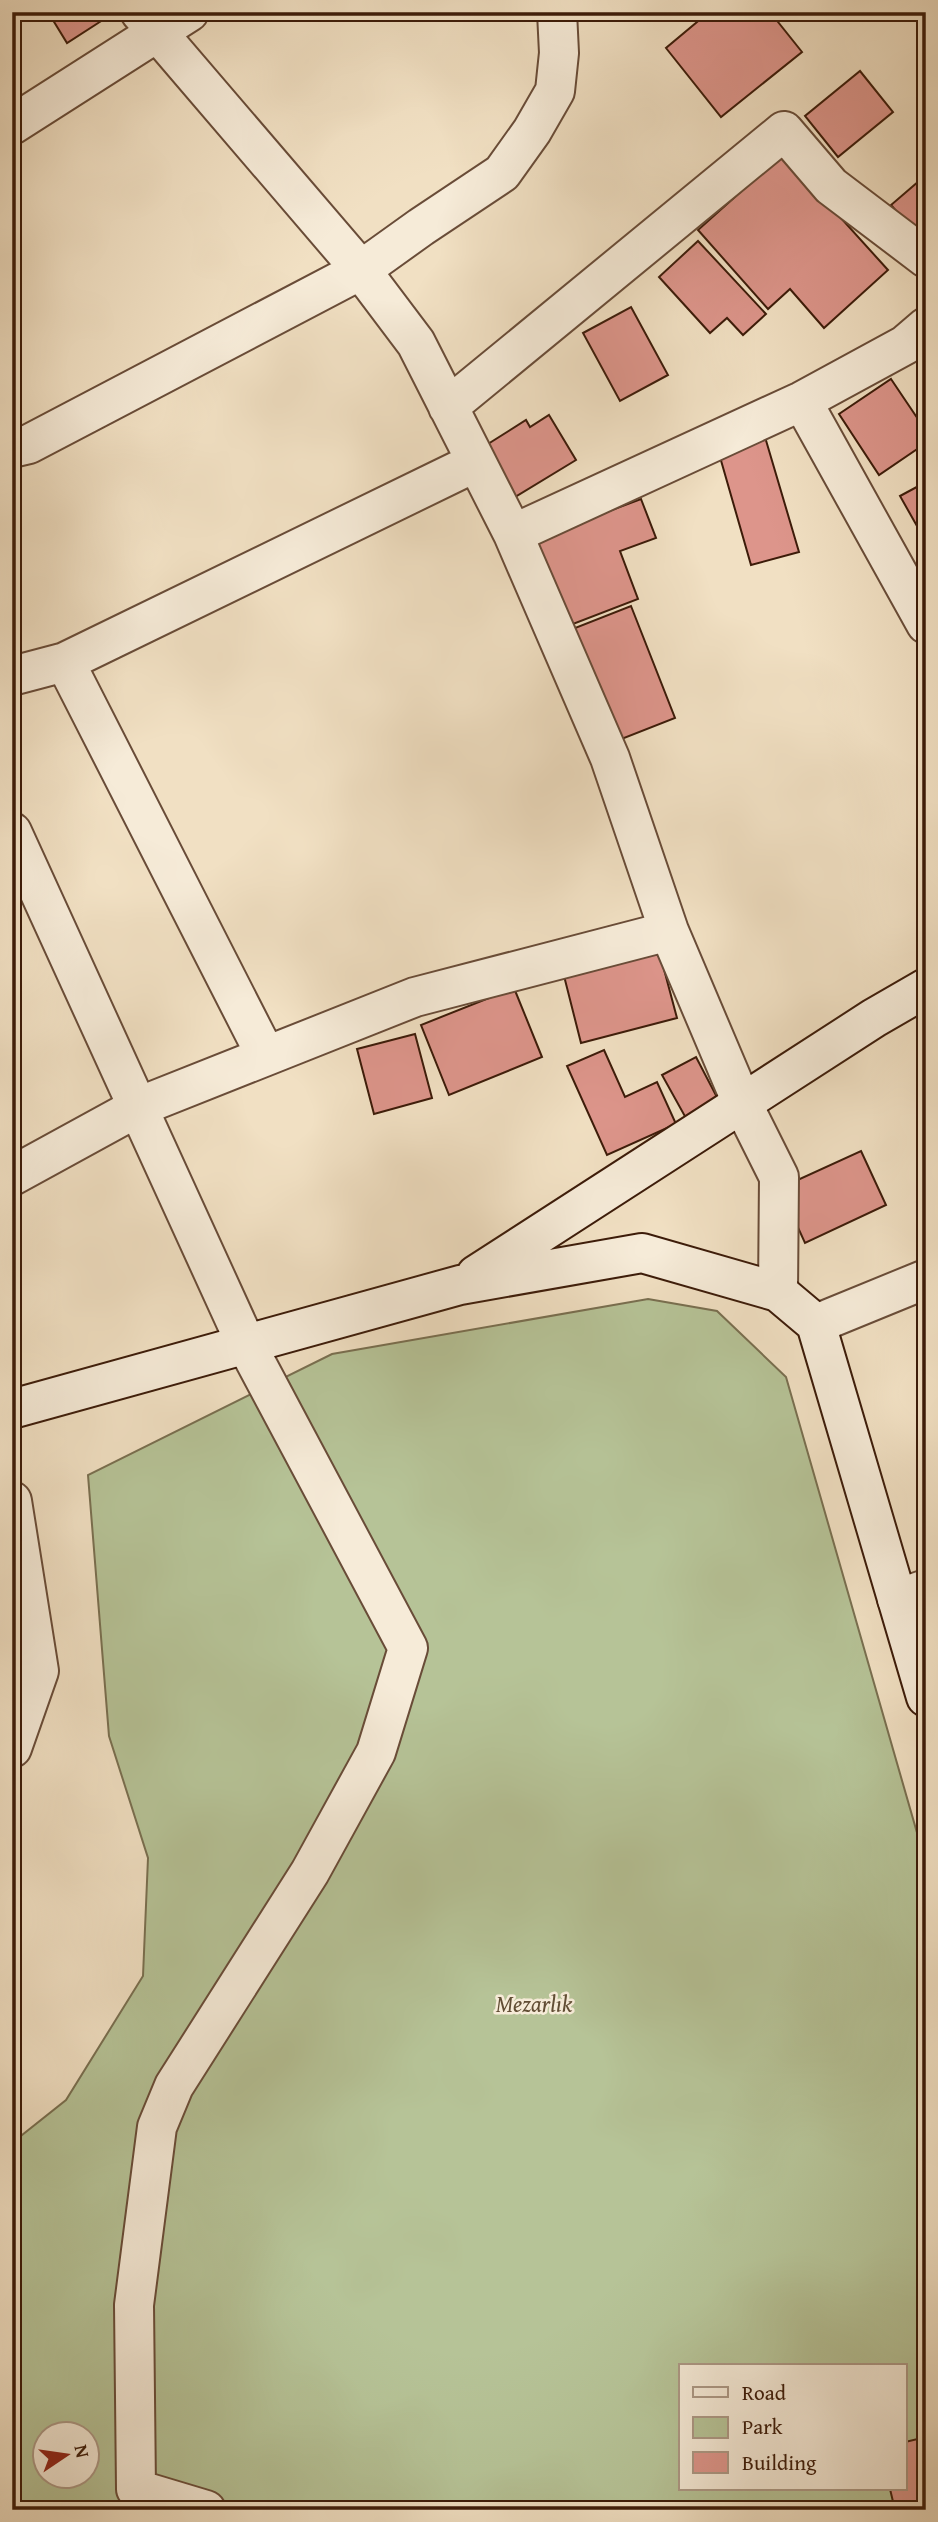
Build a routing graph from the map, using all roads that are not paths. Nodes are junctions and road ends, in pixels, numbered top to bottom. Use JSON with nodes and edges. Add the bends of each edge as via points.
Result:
{"nodes":[{"id":1,"x":189,"y":12,"type":"edge"},
{"id":2,"x":557,"y":12,"type":"edge"},
{"id":3,"x":148,"y":23,"type":"edge"},
{"id":4,"x":12,"y":125,"type":"edge"},
{"id":5,"x":926,"y":258,"type":"edge"},
{"id":6,"x":361,"y":270,"type":"junction"},
{"id":7,"x":926,"y":327,"type":"edge"},
{"id":8,"x":802,"y":401,"type":"junction"},
{"id":9,"x":448,"y":407,"type":"junction"},
{"id":10,"x":12,"y":448,"type":"edge"},
{"id":11,"x":476,"y":463,"type":"junction"},
{"id":12,"x":513,"y":534,"type":"junction"},
{"id":13,"x":926,"y":624,"type":"edge"},
{"id":14,"x":65,"y":662,"type":"junction"},
{"id":15,"x":12,"y":676,"type":"edge"},
{"id":16,"x":12,"y":832,"type":"edge"},
{"id":17,"x":669,"y":931,"type":"junction"},
{"id":18,"x":926,"y":988,"type":"edge"},
{"id":19,"x":266,"y":1056,"type":"junction"},
{"id":20,"x":742,"y":1103,"type":"junction"},
{"id":21,"x":138,"y":1107,"type":"junction"},
{"id":22,"x":12,"y":1176,"type":"edge"},
{"id":23,"x":926,"y":1279,"type":"edge"},
{"id":24,"x":460,"y":1286,"type":"junction"},
{"id":25,"x":778,"y":1292,"type":"junction"},
{"id":26,"x":816,"y":1324,"type":"junction"},
{"id":27,"x":246,"y":1344,"type":"junction"},
{"id":28,"x":12,"y":1409,"type":"edge"},
{"id":29,"x":12,"y":1501,"type":"edge"},
{"id":30,"x":911,"y":1594,"type":"edge"},
{"id":31,"x":926,"y":1697,"type":"edge"},
{"id":32,"x":12,"y":1748,"type":"edge"},
{"id":33,"x":206,"y":2510,"type":"edge"}],
"edges":[{"from":1,"to":3,"type":"street"},
{"from":2,"to":6,"type":"street","via":[[555,91],[502,173]]},
{"from":3,"to":4,"type":"street"},
{"from":3,"to":6,"type":"street"},
{"from":5,"to":9,"type":"street","via":[[831,186],[784,131]]},
{"from":6,"to":9,"type":"street","via":[[416,343]]},
{"from":6,"to":10,"type":"street","via":[[29,444]]},
{"from":7,"to":8,"type":"street","via":[[905,345]]},
{"from":8,"to":12,"type":"street"},
{"from":8,"to":13,"type":"street"},
{"from":9,"to":11,"type":"street"},
{"from":11,"to":12,"type":"street"},
{"from":11,"to":14,"type":"street"},
{"from":12,"to":17,"type":"street","via":[[610,758]]},
{"from":14,"to":15,"type":"street"},
{"from":14,"to":19,"type":"street"},
{"from":16,"to":21,"type":"street"},
{"from":17,"to":19,"type":"street","via":[[415,997]]},
{"from":17,"to":20,"type":"street"},
{"from":18,"to":20,"type":"street"},
{"from":19,"to":21,"type":"street"},
{"from":20,"to":24,"type":"street"},
{"from":20,"to":25,"type":"street","via":[[779,1177]]},
{"from":21,"to":22,"type":"street"},
{"from":21,"to":27,"type":"street"},
{"from":23,"to":26,"type":"street"},
{"from":24,"to":25,"type":"street","via":[[642,1253]]},
{"from":24,"to":27,"type":"street"},
{"from":25,"to":26,"type":"street"},
{"from":26,"to":30,"type":"street"},
{"from":27,"to":28,"type":"street"},
{"from":27,"to":33,"type":"street","via":[[408,1648],[376,1752],[310,1872],[174,2086],[158,2127],[134,2305],[136,2489]]},
{"from":29,"to":32,"type":"street","via":[[39,1671]]},
{"from":30,"to":31,"type":"street"}]}
